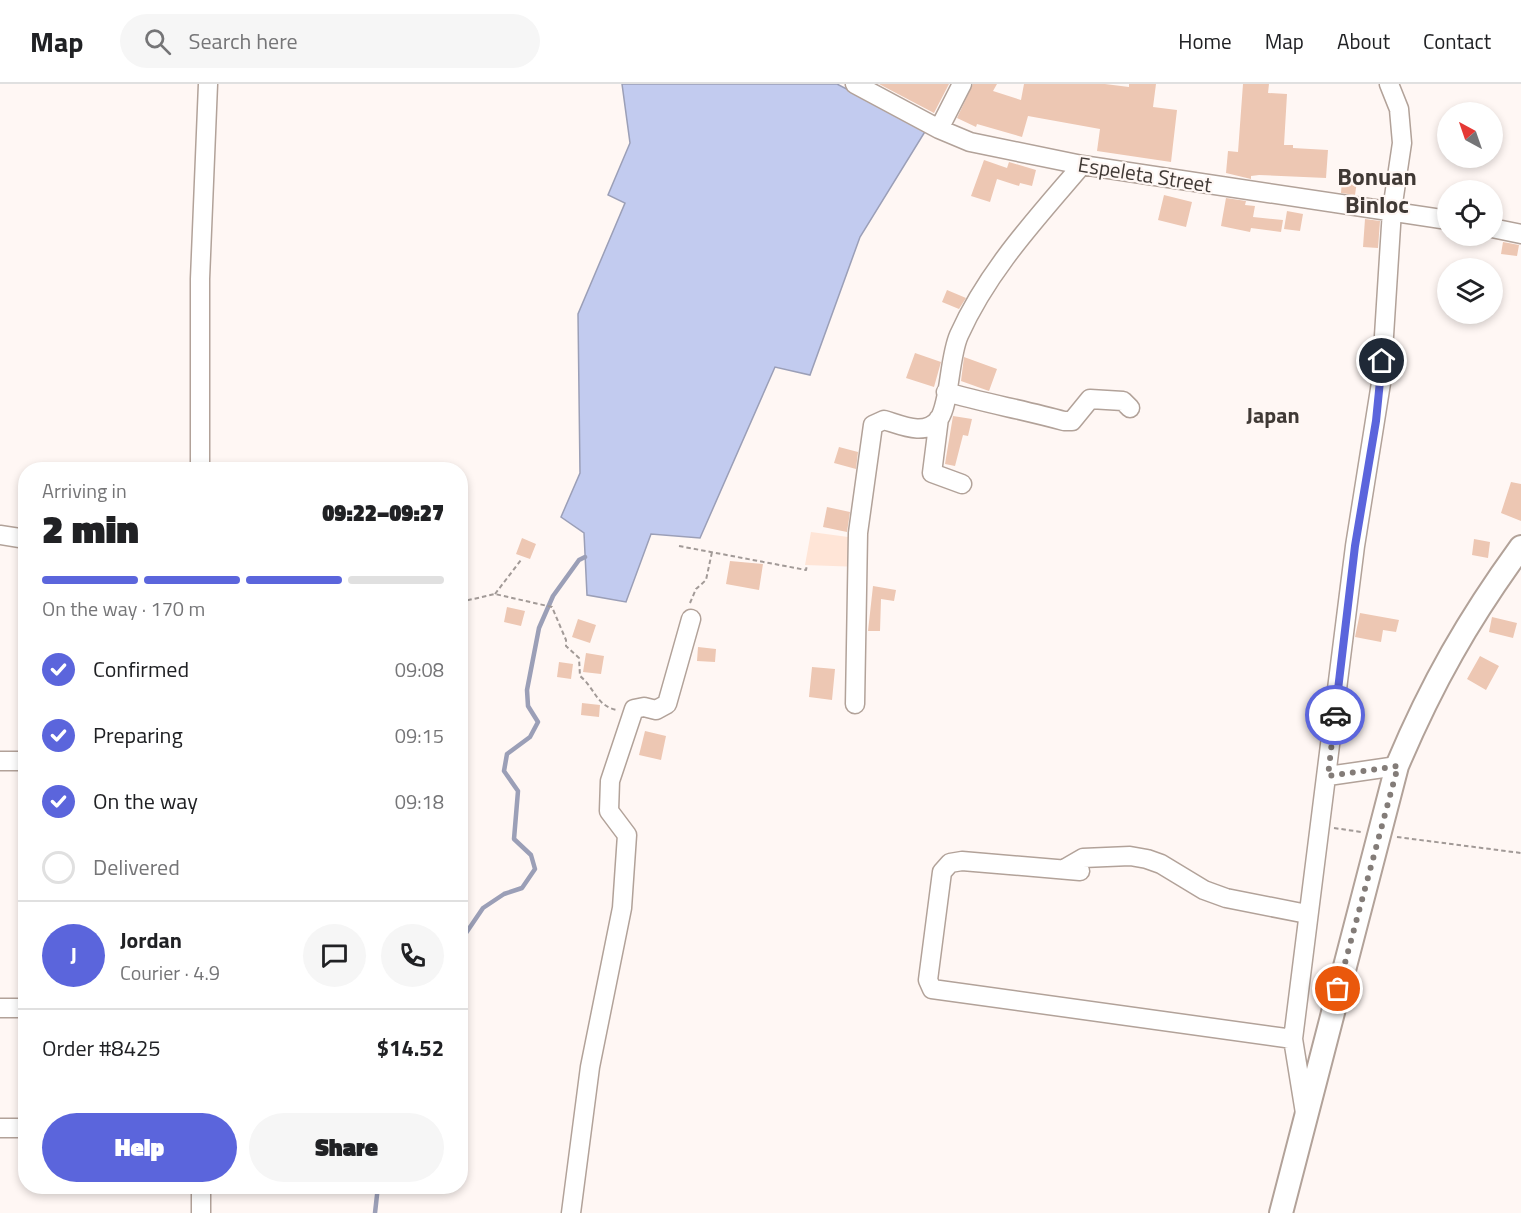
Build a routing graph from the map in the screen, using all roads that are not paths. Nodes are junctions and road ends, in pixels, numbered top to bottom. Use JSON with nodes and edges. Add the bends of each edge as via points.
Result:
{"nodes":[{"id":1,"x":208,"y":84,"type":"edge"},
{"id":2,"x":855,"y":84,"type":"edge"},
{"id":3,"x":963,"y":84,"type":"edge"},
{"id":4,"x":1389,"y":84,"type":"edge"},
{"id":5,"x":939,"y":129,"type":"junction"},
{"id":6,"x":1082,"y":165,"type":"junction"},
{"id":7,"x":1392,"y":210,"type":"junction"},
{"id":8,"x":1437,"y":218,"type":"edge"},
{"id":9,"x":1503,"y":230,"type":"edge"},
{"id":10,"x":1521,"y":234,"type":"edge"},
{"id":11,"x":946,"y":392,"type":"junction"},
{"id":12,"x":1130,"y":408,"type":"dead end"},
{"id":13,"x":939,"y":418,"type":"junction"},
{"id":14,"x":200,"y":462,"type":"edge"},
{"id":15,"x":962,"y":484,"type":"dead end"},
{"id":16,"x":0,"y":535,"type":"edge"},
{"id":17,"x":18,"y":538,"type":"edge"},
{"id":18,"x":1521,"y":547,"type":"edge"},
{"id":19,"x":691,"y":619,"type":"road end"},
{"id":20,"x":855,"y":704,"type":"dead end"},
{"id":21,"x":18,"y":761,"type":"edge"},
{"id":22,"x":0,"y":762,"type":"edge"},
{"id":23,"x":1398,"y":766,"type":"junction"},
{"id":24,"x":1328,"y":776,"type":"junction"},
{"id":25,"x":1307,"y":914,"type":"junction"},
{"id":26,"x":0,"y":1008,"type":"edge"},
{"id":27,"x":18,"y":1008,"type":"edge"},
{"id":28,"x":1293,"y":1039,"type":"junction"},
{"id":29,"x":1305,"y":1118,"type":"junction"},
{"id":30,"x":0,"y":1128,"type":"edge"},
{"id":31,"x":18,"y":1128,"type":"edge"},
{"id":32,"x":201,"y":1194,"type":"edge"},
{"id":33,"x":201,"y":1213,"type":"edge"},
{"id":34,"x":571,"y":1213,"type":"edge"},
{"id":35,"x":1281,"y":1213,"type":"edge"}],
"edges":[{"from":1,"to":14,"type":"street","via":[[200,279]]},
{"from":2,"to":5,"type":"street","name":"Espeleta Street"},
{"from":3,"to":5,"type":"street"},
{"from":4,"to":7,"type":"street","via":[[1399,109],[1402,143]]},
{"from":5,"to":6,"type":"street","name":"Espeleta Street","via":[[970,142]]},
{"from":6,"to":7,"type":"street","name":"Espeleta Street"},
{"from":6,"to":11,"type":"street","via":[[1009,251],[966,319],[953,348]]},
{"from":7,"to":8,"type":"street","name":"Espeleta Street"},
{"from":7,"to":24,"type":"street","via":[[1381,383],[1355,546]]},
{"from":9,"to":10,"type":"street"},
{"from":11,"to":12,"type":"street","via":[[1064,421],[1072,421],[1090,399],[1123,401]]},
{"from":11,"to":13,"type":"street"},
{"from":13,"to":15,"type":"street","via":[[932,473]]},
{"from":13,"to":20,"type":"street","via":[[929,427],[917,429],[884,420],[873,425],[858,533]]},
{"from":16,"to":17,"type":"street"},
{"from":18,"to":23,"type":"main road","via":[[1455,646],[1424,702]]},
{"from":19,"to":34,"type":"street","via":[[668,704],[656,710],[638,707],[631,713],[610,781],[609,811],[627,835],[622,908],[590,1067]]},
{"from":21,"to":22,"type":"street"},
{"from":23,"to":24,"type":"street"},
{"from":23,"to":29,"type":"main road"},
{"from":24,"to":25,"type":"street"},
{"from":25,"to":28,"type":"street"},
{"from":25,"to":28,"type":"street","via":[[1226,898],[1204,890],[1161,864],[1131,856],[1083,858],[1072,870],[962,861],[942,872],[928,980],[932,988]]},
{"from":26,"to":27,"type":"street"},
{"from":28,"to":29,"type":"street"},
{"from":29,"to":35,"type":"main road"},
{"from":30,"to":31,"type":"street"},
{"from":32,"to":33,"type":"street"}]}
